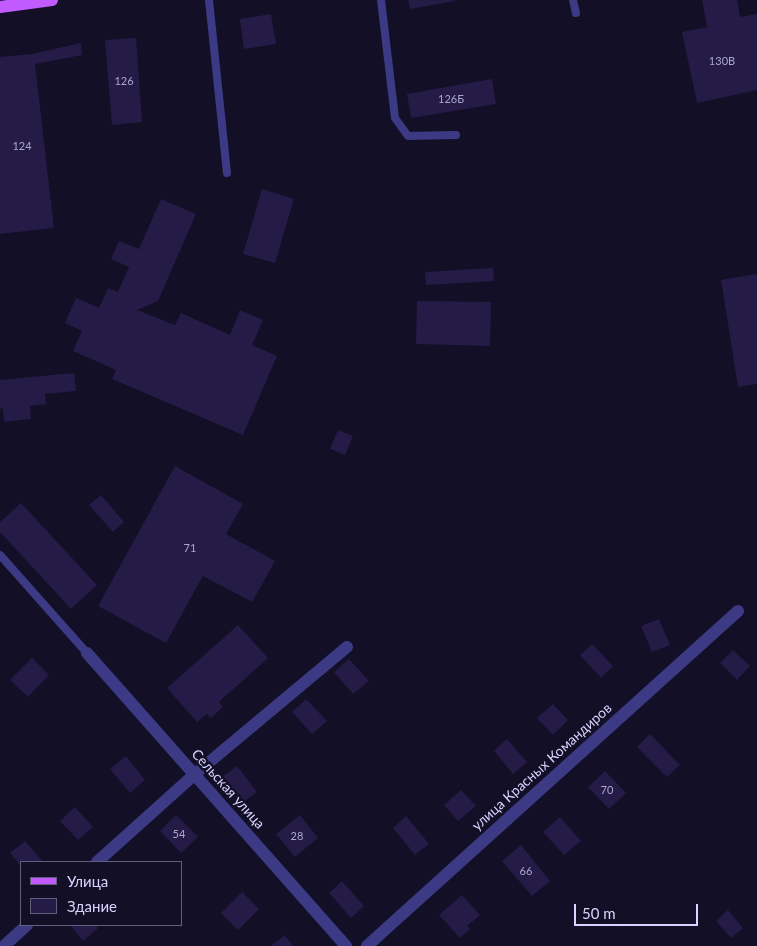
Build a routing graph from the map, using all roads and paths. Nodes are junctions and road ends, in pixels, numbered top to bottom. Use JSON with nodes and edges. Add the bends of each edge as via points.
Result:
{"nodes":[{"id":1,"x":52,"y":0,"type":"edge"},
{"id":2,"x":209,"y":0,"type":"edge"},
{"id":3,"x":380,"y":0,"type":"edge"},
{"id":4,"x":573,"y":0,"type":"edge"},
{"id":5,"x":0,"y":7,"type":"edge"},
{"id":6,"x":576,"y":13,"type":"dead end"},
{"id":7,"x":456,"y":134,"type":"dead end"},
{"id":8,"x":227,"y":173,"type":"dead end"},
{"id":9,"x":0,"y":555,"type":"edge"},
{"id":10,"x":738,"y":611,"type":"dead end"},
{"id":11,"x":347,"y":647,"type":"dead end"},
{"id":12,"x":87,"y":653,"type":"joint"},
{"id":13,"x":194,"y":774,"type":"junction"},
{"id":14,"x":98,"y":861,"type":"edge"},
{"id":15,"x":26,"y":926,"type":"edge"},
{"id":16,"x":4,"y":946,"type":"edge"},
{"id":17,"x":346,"y":946,"type":"edge"},
{"id":18,"x":367,"y":946,"type":"edge"}],
"edges":[{"from":1,"to":5,"type":"main road"},
{"from":2,"to":8,"type":"lane"},
{"from":3,"to":7,"type":"lane","via":[[395,118],[408,136]]},
{"from":4,"to":6,"type":"lane"},
{"from":9,"to":12,"type":"lane"},
{"from":10,"to":18,"type":"street","name":"улица Красных Командиров"},
{"from":11,"to":13,"type":"street"},
{"from":12,"to":13,"type":"street","name":"Сельская улица"},
{"from":13,"to":14,"type":"street"},
{"from":13,"to":17,"type":"street","name":"Сельская улица"},
{"from":15,"to":16,"type":"street"}]}
